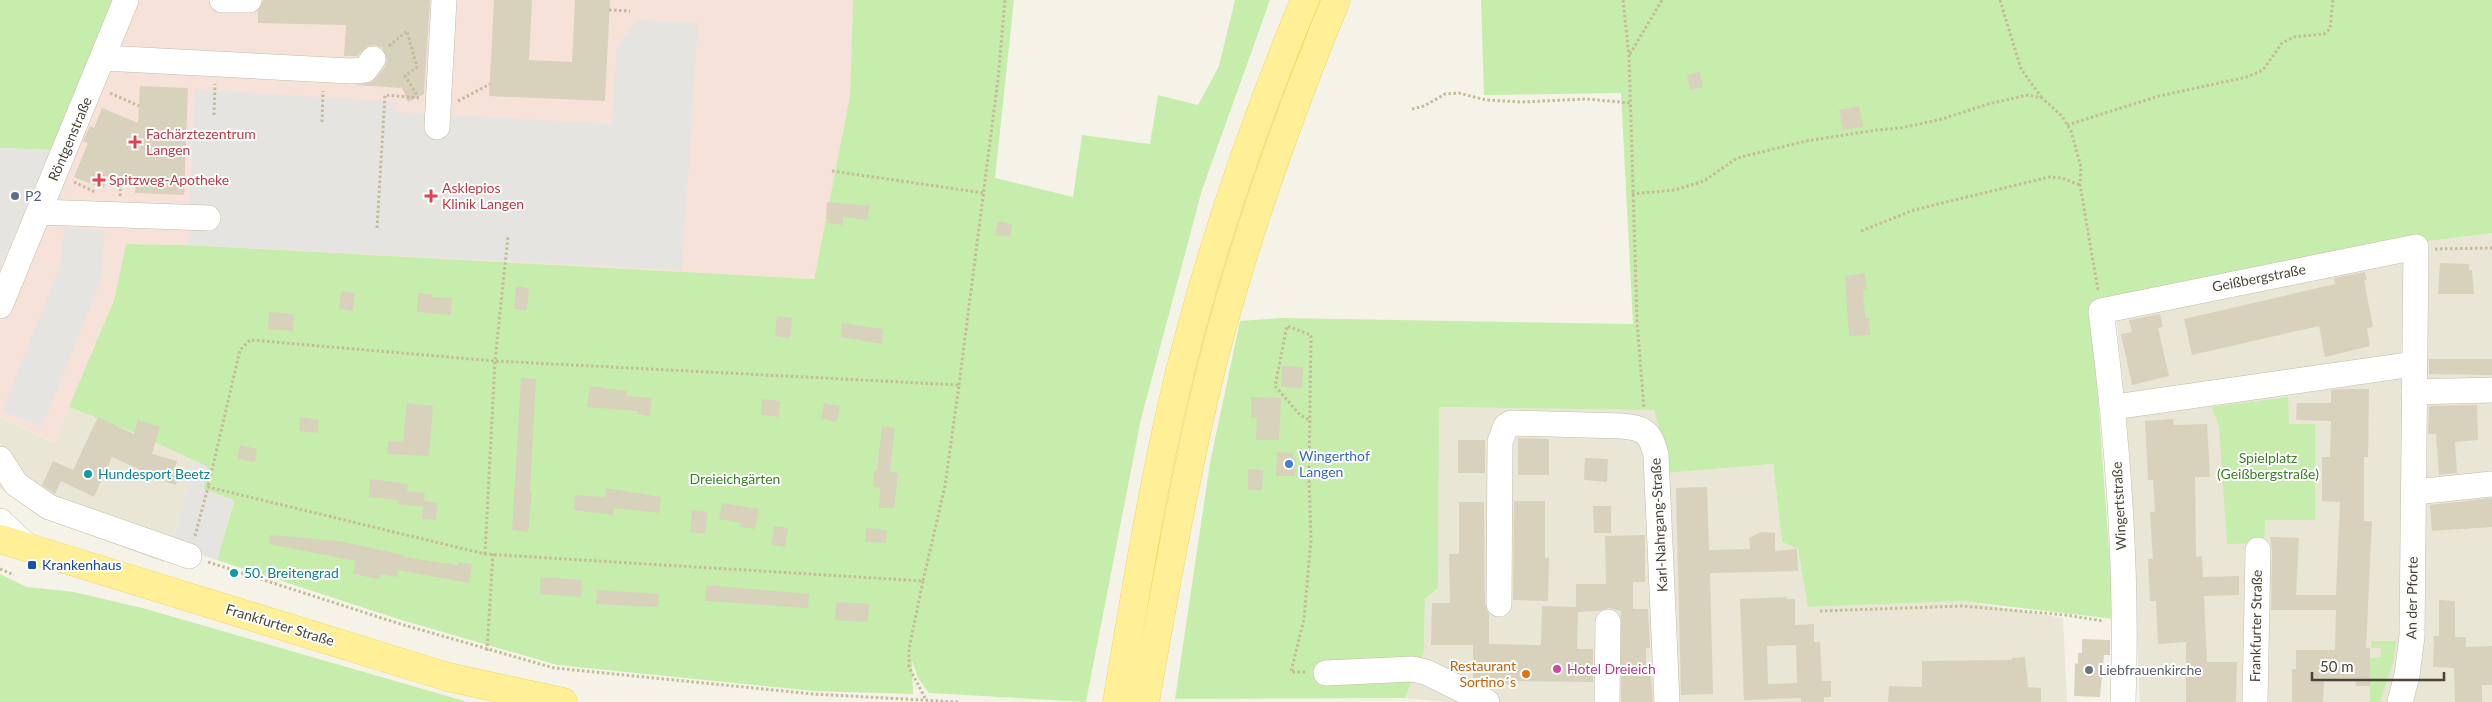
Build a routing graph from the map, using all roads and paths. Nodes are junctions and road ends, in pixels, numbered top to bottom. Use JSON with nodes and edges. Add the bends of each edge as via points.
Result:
{"nodes":[{"id":1,"x":126,"y":0,"type":"edge"},
{"id":2,"x":222,"y":0,"type":"edge"},
{"id":3,"x":249,"y":0,"type":"edge"},
{"id":4,"x":444,"y":0,"type":"edge"},
{"id":5,"x":1005,"y":0,"type":"edge"},
{"id":6,"x":1305,"y":0,"type":"edge"},
{"id":7,"x":1336,"y":0,"type":"edge"},
{"id":8,"x":1623,"y":0,"type":"edge"},
{"id":9,"x":1662,"y":0,"type":"edge"},
{"id":10,"x":2000,"y":0,"type":"edge"},
{"id":11,"x":2333,"y":0,"type":"edge"},
{"id":12,"x":609,"y":10,"type":"dead end"},
{"id":13,"x":630,"y":11,"type":"dead end"},
{"id":14,"x":407,"y":31,"type":"dead end"},
{"id":15,"x":1630,"y":55,"type":"junction"},
{"id":16,"x":104,"y":58,"type":"junction"},
{"id":17,"x":373,"y":59,"type":"dead end"},
{"id":18,"x":215,"y":82,"type":"dead end"},
{"id":19,"x":490,"y":84,"type":"dead end"},
{"id":20,"x":92,"y":86,"type":"junction"},
{"id":21,"x":323,"y":88,"type":"dead end"},
{"id":22,"x":2042,"y":98,"type":"junction"},
{"id":23,"x":1631,"y":103,"type":"junction"},
{"id":24,"x":139,"y":106,"type":"dead end"},
{"id":25,"x":1412,"y":109,"type":"dead end"},
{"id":26,"x":432,"y":112,"type":"junction"},
{"id":27,"x":214,"y":115,"type":"dead end"},
{"id":28,"x":322,"y":122,"type":"dead end"},
{"id":29,"x":2068,"y":125,"type":"junction"},
{"id":30,"x":832,"y":171,"type":"dead end"},
{"id":31,"x":55,"y":174,"type":"junction"},
{"id":32,"x":87,"y":183,"type":"dead end"},
{"id":33,"x":2080,"y":185,"type":"junction"},
{"id":34,"x":85,"y":187,"type":"junction"},
{"id":35,"x":984,"y":193,"type":"junction"},
{"id":36,"x":1632,"y":194,"type":"junction"},
{"id":37,"x":103,"y":195,"type":"dead end"},
{"id":38,"x":111,"y":196,"type":"dead end"},
{"id":39,"x":120,"y":196,"type":"dead end"},
{"id":40,"x":39,"y":212,"type":"junction"},
{"id":41,"x":208,"y":218,"type":"dead end"},
{"id":42,"x":377,"y":228,"type":"dead end"},
{"id":43,"x":1861,"y":231,"type":"dead end"},
{"id":44,"x":508,"y":236,"type":"dead end"},
{"id":45,"x":2416,"y":247,"type":"junction"},
{"id":46,"x":2492,"y":248,"type":"edge"},
{"id":47,"x":0,"y":306,"type":"edge"},
{"id":48,"x":2101,"y":311,"type":"junction"},
{"id":49,"x":495,"y":361,"type":"junction"},
{"id":50,"x":2414,"y":364,"type":"junction"},
{"id":51,"x":959,"y":386,"type":"junction"},
{"id":52,"x":2492,"y":390,"type":"edge"},
{"id":53,"x":2414,"y":392,"type":"junction"},
{"id":54,"x":2114,"y":407,"type":"junction"},
{"id":55,"x":1311,"y":421,"type":"junction"},
{"id":56,"x":1646,"y":432,"type":"junction"},
{"id":57,"x":0,"y":459,"type":"edge"},
{"id":58,"x":2492,"y":484,"type":"edge"},
{"id":59,"x":208,"y":487,"type":"junction"},
{"id":60,"x":2415,"y":492,"type":"junction"},
{"id":61,"x":0,"y":521,"type":"edge"},
{"id":62,"x":0,"y":539,"type":"edge"},
{"id":63,"x":28,"y":548,"type":"junction"},
{"id":64,"x":2258,"y":550,"type":"dead end"},
{"id":65,"x":493,"y":553,"type":"junction"},
{"id":66,"x":485,"y":554,"type":"junction"},
{"id":67,"x":189,"y":556,"type":"junction"},
{"id":68,"x":0,"y":569,"type":"edge"},
{"id":69,"x":14,"y":575,"type":"dead end"},
{"id":70,"x":923,"y":581,"type":"junction"},
{"id":71,"x":1500,"y":604,"type":"dead end"},
{"id":72,"x":1820,"y":611,"type":"dead end"},
{"id":73,"x":1608,"y":622,"type":"dead end"},
{"id":74,"x":2126,"y":626,"type":"junction"},
{"id":75,"x":487,"y":651,"type":"junction"},
{"id":76,"x":1326,"y":672,"type":"joint"},
{"id":77,"x":926,"y":699,"type":"junction"},
{"id":78,"x":563,"y":702,"type":"edge"},
{"id":79,"x":958,"y":702,"type":"edge"},
{"id":80,"x":1117,"y":702,"type":"edge"},
{"id":81,"x":1145,"y":702,"type":"edge"},
{"id":82,"x":1487,"y":702,"type":"edge"},
{"id":83,"x":1608,"y":702,"type":"edge"},
{"id":84,"x":1667,"y":702,"type":"edge"},
{"id":85,"x":2123,"y":702,"type":"edge"},
{"id":86,"x":2255,"y":702,"type":"edge"},
{"id":87,"x":2400,"y":702,"type":"edge"}],
"edges":[{"from":1,"to":16,"type":"street","name":"Röntgenstraße"},
{"from":2,"to":3,"type":"street"},
{"from":4,"to":26,"type":"street"},
{"from":5,"to":35,"type":"path"},
{"from":6,"to":80,"type":"main road","via":[[1256,122],[1200,300],[1146,536]]},
{"from":7,"to":81,"type":"main road","via":[[1283,133],[1230,304],[1205,397],[1177,526]]},
{"from":8,"to":15,"type":"path"},
{"from":9,"to":15,"type":"path"},
{"from":10,"to":22,"type":"path","via":[[2021,69]]},
{"from":11,"to":29,"type":"path","via":[[2330,29],[2324,34],[2294,37],[2282,43],[2263,70],[2247,77],[2159,96]]},
{"from":12,"to":13,"type":"path"},
{"from":14,"to":26,"type":"path","via":[[417,67],[405,76]]},
{"from":15,"to":23,"type":"path"},
{"from":16,"to":17,"type":"street","via":[[350,71],[365,70]]},
{"from":16,"to":20,"type":"street","name":"Röntgenstraße"},
{"from":18,"to":27,"type":"path"},
{"from":19,"to":26,"type":"path"},
{"from":20,"to":24,"type":"path"},
{"from":20,"to":31,"type":"street","name":"Röntgenstraße"},
{"from":21,"to":28,"type":"path"},
{"from":22,"to":29,"type":"path"},
{"from":22,"to":36,"type":"path","via":[[2015,97],[1901,128],[1806,141],[1737,158],[1704,181],[1675,190]]},
{"from":23,"to":25,"type":"path","via":[[1586,98],[1522,102],[1486,100],[1458,93],[1445,94]]},
{"from":23,"to":36,"type":"path"},
{"from":26,"to":42,"type":"path","via":[[385,95]]},
{"from":29,"to":33,"type":"path","via":[[2080,167]]},
{"from":30,"to":35,"type":"path"},
{"from":31,"to":34,"type":"path"},
{"from":31,"to":40,"type":"street","name":"Röntgenstraße"},
{"from":32,"to":34,"type":"path"},
{"from":33,"to":43,"type":"path","via":[[2062,178],[2049,178],[1914,210]]},
{"from":33,"to":48,"type":"path"},
{"from":34,"to":37,"type":"path"},
{"from":35,"to":51,"type":"path"},
{"from":36,"to":56,"type":"path","via":[[1637,322]]},
{"from":38,"to":39,"type":"path"},
{"from":40,"to":41,"type":"street"},
{"from":40,"to":47,"type":"street","name":"Röntgenstraße"},
{"from":44,"to":49,"type":"path"},
{"from":45,"to":46,"type":"path"},
{"from":45,"to":48,"type":"street","name":"Geißbergstraße"},
{"from":45,"to":50,"type":"street","name":"An der Pforte"},
{"from":48,"to":54,"type":"street","name":"Wingertstraße"},
{"from":49,"to":51,"type":"path"},
{"from":49,"to":59,"type":"path","via":[[250,340],[240,350]]},
{"from":49,"to":66,"type":"path"},
{"from":50,"to":53,"type":"street","name":"An der Pforte"},
{"from":50,"to":54,"type":"street"},
{"from":51,"to":70,"type":"path","via":[[945,486]]},
{"from":52,"to":53,"type":"street"},
{"from":53,"to":60,"type":"street","name":"An der Pforte"},
{"from":54,"to":74,"type":"street","name":"Wingertstraße"},
{"from":55,"to":55,"type":"path","via":[[1311,334],[1287,326],[1275,386],[1300,415]]},
{"from":55,"to":76,"type":"path","via":[[1311,539],[1304,619],[1290,672]]},
{"from":56,"to":71,"type":"street","via":[[1621,426],[1511,423],[1506,426],[1500,442]]},
{"from":56,"to":84,"type":"street","name":"Karl-Nahrgang-Straße","via":[[1652,439],[1656,455]]},
{"from":57,"to":67,"type":"street","via":[[16,484],[49,507]]},
{"from":58,"to":60,"type":"street"},
{"from":59,"to":66,"type":"path"},
{"from":59,"to":67,"type":"path"},
{"from":60,"to":87,"type":"street","name":"An der Pforte","via":[[2411,651]]},
{"from":61,"to":63,"type":"street"},
{"from":62,"to":63,"type":"main road","name":"Frankfurter Straße"},
{"from":63,"to":78,"type":"main road","name":"Frankfurter Straße","via":[[448,677]]},
{"from":64,"to":86,"type":"street","name":"Frankfurter Straße"},
{"from":65,"to":66,"type":"path"},
{"from":65,"to":70,"type":"path"},
{"from":65,"to":75,"type":"path"},
{"from":67,"to":75,"type":"path"},
{"from":68,"to":69,"type":"path"},
{"from":70,"to":77,"type":"path","via":[[909,649],[909,667]]},
{"from":72,"to":74,"type":"path","via":[[1962,606],[2066,615]]},
{"from":73,"to":83,"type":"street"},
{"from":74,"to":85,"type":"street","name":"Wingertstraße"},
{"from":75,"to":77,"type":"path","via":[[554,668],[813,694]]},
{"from":76,"to":82,"type":"street","via":[[1412,668]]},
{"from":77,"to":79,"type":"path"}]}
